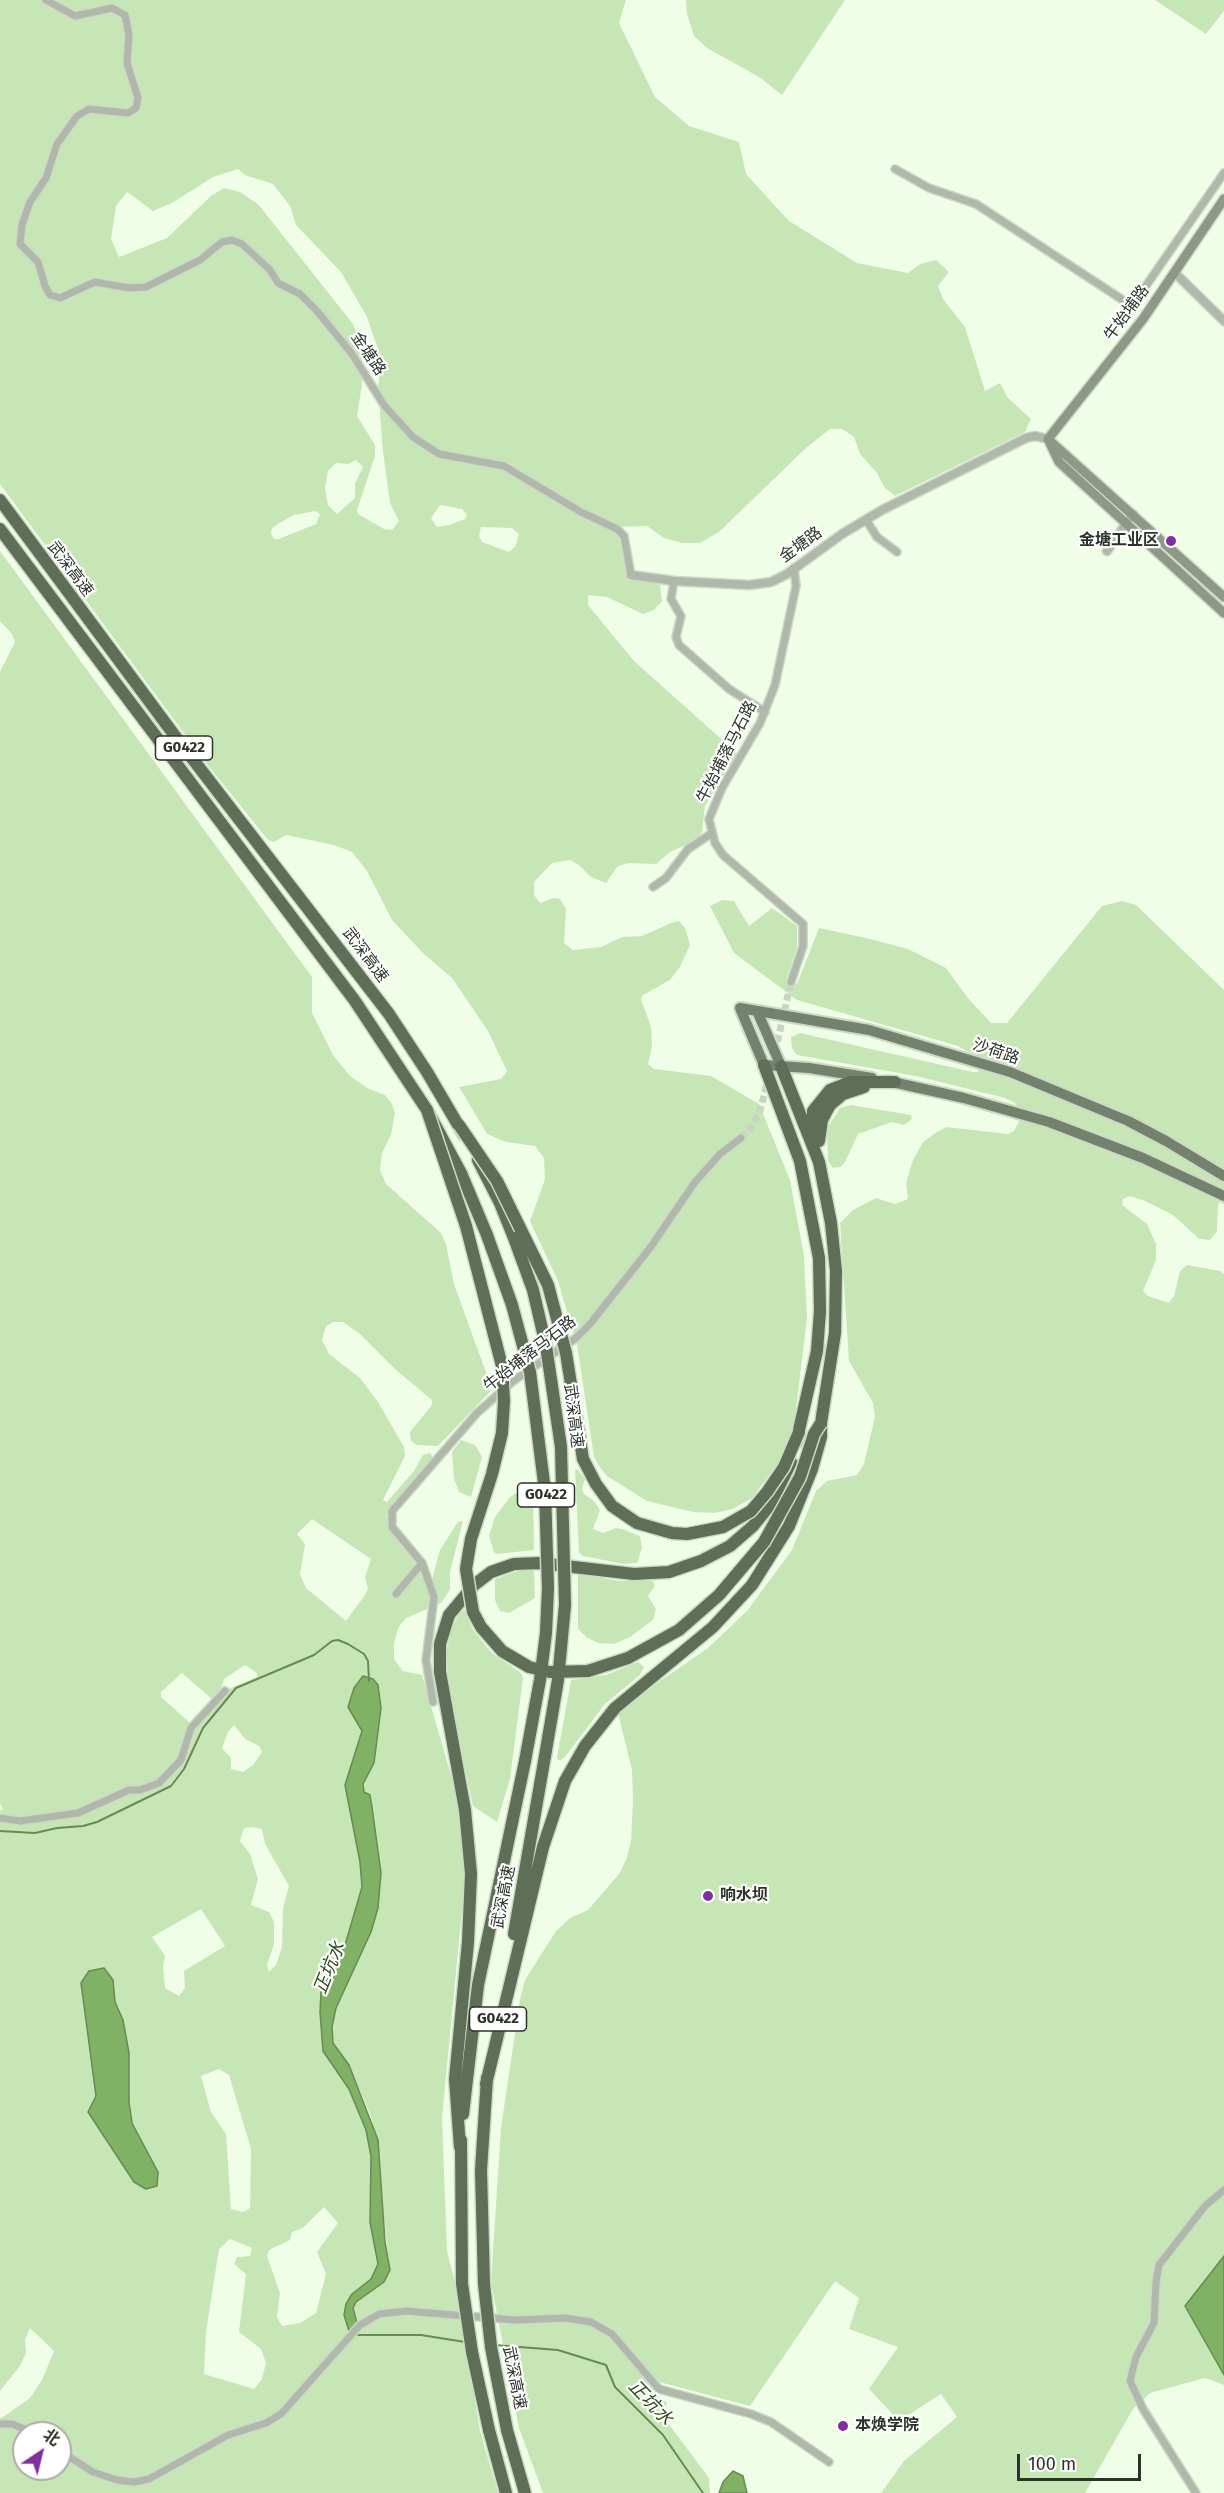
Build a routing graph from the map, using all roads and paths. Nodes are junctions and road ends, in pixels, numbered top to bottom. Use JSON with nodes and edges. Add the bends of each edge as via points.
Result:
{"nodes":[{"id":1,"x":46,"y":0,"type":"edge"},
{"id":2,"x":895,"y":169,"type":"dead end"},
{"id":3,"x":1224,"y":173,"type":"edge"},
{"id":4,"x":1224,"y":199,"type":"edge"},
{"id":5,"x":1174,"y":272,"type":"junction"},
{"id":6,"x":1224,"y":321,"type":"edge"},
{"id":7,"x":1048,"y":439,"type":"junction"},
{"id":8,"x":0,"y":500,"type":"edge"},
{"id":9,"x":1133,"y":514,"type":"junction"},
{"id":10,"x":866,"y":520,"type":"junction"},
{"id":11,"x":1126,"y":523,"type":"junction"},
{"id":12,"x":0,"y":529,"type":"edge"},
{"id":13,"x":1107,"y":551,"type":"dead end"},
{"id":14,"x":897,"y":552,"type":"dead end"},
{"id":15,"x":794,"y":568,"type":"junction"},
{"id":16,"x":631,"y":575,"type":"joint"},
{"id":17,"x":674,"y":581,"type":"junction"},
{"id":18,"x":1224,"y":597,"type":"edge"},
{"id":19,"x":1224,"y":613,"type":"edge"},
{"id":20,"x":765,"y":712,"type":"junction"},
{"id":21,"x":712,"y":833,"type":"junction"},
{"id":22,"x":653,"y":887,"type":"dead end"},
{"id":23,"x":791,"y":982,"type":"tunnel mouth"},
{"id":24,"x":757,"y":1011,"type":"junction"},
{"id":25,"x":764,"y":1065,"type":"junction"},
{"id":26,"x":781,"y":1066,"type":"junction"},
{"id":27,"x":895,"y":1082,"type":"junction"},
{"id":28,"x":427,"y":1110,"type":"junction"},
{"id":29,"x":459,"y":1125,"type":"junction"},
{"id":30,"x":741,"y":1138,"type":"tunnel mouth"},
{"id":31,"x":818,"y":1156,"type":"junction"},
{"id":32,"x":1224,"y":1176,"type":"edge"},
{"id":33,"x":1224,"y":1196,"type":"edge"},
{"id":34,"x":821,"y":1423,"type":"junction"},
{"id":35,"x":799,"y":1432,"type":"junction"},
{"id":36,"x":422,"y":1563,"type":"junction"},
{"id":37,"x":396,"y":1594,"type":"dead end"},
{"id":38,"x":225,"y":1691,"type":"dead end"},
{"id":39,"x":434,"y":1702,"type":"dead end"},
{"id":40,"x":0,"y":1818,"type":"edge"},
{"id":41,"x":486,"y":2084,"type":"junction"},
{"id":42,"x":460,"y":2148,"type":"junction"},
{"id":43,"x":1224,"y":2190,"type":"edge"},
{"id":44,"x":72,"y":2459,"type":"edge"},
{"id":45,"x":829,"y":2462,"type":"dead end"},
{"id":46,"x":506,"y":2493,"type":"edge"},
{"id":47,"x":525,"y":2493,"type":"edge"},
{"id":48,"x":1196,"y":2493,"type":"edge"}],
"edges":[{"from":1,"to":16,"type":"street","name":"金塘路","via":[[75,16],[112,8],[125,15],[129,35],[127,63],[138,98],[136,108],[129,113],[89,109],[77,116],[57,144],[46,178],[30,202],[20,244],[38,262],[50,295],[60,298],[95,282],[146,287],[200,260],[222,242],[242,244],[278,283],[300,294],[317,311],[352,354],[384,405],[413,437],[439,454],[504,466],[617,529],[624,536]]},
{"from":2,"to":3,"type":"street","via":[[929,188],[976,204],[1132,306]]},
{"from":4,"to":5,"type":"main road","name":"牛始埔路"},
{"from":5,"to":6,"type":"street"},
{"from":5,"to":7,"type":"main road","name":"牛始埔路","via":[[1143,319]]},
{"from":7,"to":9,"type":"main road"},
{"from":7,"to":10,"type":"street","name":"金塘路","via":[[1026,438]]},
{"from":7,"to":11,"type":"main road","via":[[1059,462]]},
{"from":8,"to":29,"type":"highway","name":"武深高速","number":"G0422","via":[[373,994]]},
{"from":9,"to":11,"type":"street"},
{"from":9,"to":18,"type":"main road"},
{"from":10,"to":14,"type":"street","via":[[877,537]]},
{"from":10,"to":15,"type":"street","name":"金塘路"},
{"from":11,"to":13,"type":"street"},
{"from":11,"to":19,"type":"main road"},
{"from":12,"to":28,"type":"highway","name":"武深高速","number":"G0422","via":[[355,1001]]},
{"from":15,"to":17,"type":"street","name":"金塘路","via":[[771,582],[750,585]]},
{"from":15,"to":20,"type":"street","name":"牛始埔落马石路","via":[[794,598],[775,685]]},
{"from":16,"to":17,"type":"street","name":"金塘路"},
{"from":17,"to":20,"type":"street","via":[[671,599],[681,616],[676,637],[679,645],[729,689]]},
{"from":20,"to":21,"type":"street","name":"牛始埔落马石路","via":[[713,804],[709,819]]},
{"from":21,"to":22,"type":"street","via":[[688,849],[666,878]]},
{"from":21,"to":23,"type":"street","via":[[723,855],[803,924],[803,946]]},
{"from":24,"to":25,"type":"main road","name":"沙荷路","via":[[740,1008]]},
{"from":24,"to":26,"type":"main road"},
{"from":24,"to":32,"type":"main road","name":"沙荷路","via":[[869,1030],[1010,1072],[1128,1121]]},
{"from":25,"to":26,"type":"main road"},
{"from":25,"to":35,"type":"highway","via":[[800,1161],[819,1258],[817,1351]]},
{"from":26,"to":27,"type":"main road"},
{"from":26,"to":31,"type":"highway"},
{"from":27,"to":31,"type":"highway","via":[[856,1089],[830,1105],[820,1129]]},
{"from":27,"to":33,"type":"main road","via":[[1058,1125],[1143,1158]]},
{"from":28,"to":34,"type":"highway","bridge":true,"via":[[466,1226],[502,1366],[502,1433],[466,1569],[473,1612],[502,1651],[529,1667],[550,1672],[588,1671],[628,1658],[678,1630],[719,1595],[759,1549],[788,1502]]},
{"from":28,"to":42,"type":"highway","name":"武深高速","number":"G0422","bridge":true,"via":[[461,1173],[512,1305],[530,1372],[545,1491],[548,1588],[540,1680],[478,1985]]},
{"from":29,"to":35,"type":"highway","bridge":true,"via":[[497,1181],[548,1285],[566,1353],[583,1459],[612,1506],[637,1523],[672,1533],[723,1527],[751,1511],[767,1492],[784,1467]]},
{"from":29,"to":41,"type":"highway","name":"武深高速","number":"G0422","bridge":true,"via":[[500,1203],[533,1290],[561,1447],[565,1605],[558,1680]]},
{"from":30,"to":36,"type":"street","name":"牛始埔落马石路","via":[[695,1182],[650,1248],[590,1324],[477,1413],[395,1507],[390,1520],[392,1527]]},
{"from":31,"to":34,"type":"highway","via":[[833,1241],[837,1302]]},
{"from":34,"to":41,"type":"highway","via":[[821,1437],[799,1503],[752,1586],[712,1627],[615,1708],[585,1746],[565,1782],[543,1846]]},
{"from":35,"to":42,"type":"highway","via":[[787,1471],[770,1505],[753,1526],[720,1552],[685,1567],[652,1574],[514,1564],[482,1578],[449,1615],[440,1644],[440,1672],[465,1810],[471,1874],[456,2070]]},
{"from":36,"to":37,"type":"street"},
{"from":36,"to":39,"type":"street","name":"牛始埔落马石路","via":[[434,1597],[426,1660]]},
{"from":38,"to":40,"type":"street","via":[[191,1728],[181,1760],[159,1782],[129,1790],[78,1814],[20,1821]]},
{"from":41,"to":47,"type":"highway","name":"武深高速","number":"G0422","bridge":true,"via":[[481,2170],[484,2284],[507,2430]]},
{"from":42,"to":46,"type":"highway","name":"武深高速","number":"G0422","bridge":true,"via":[[462,2284],[472,2352]]},
{"from":43,"to":48,"type":"street","via":[[1205,2206],[1159,2265],[1154,2323],[1136,2357],[1130,2381],[1143,2409]]},
{"from":44,"to":45,"type":"street","via":[[93,2472],[117,2480],[149,2479],[228,2435],[281,2414],[359,2327],[379,2314],[406,2311],[591,2322],[612,2334],[659,2389],[771,2422]]}]}
